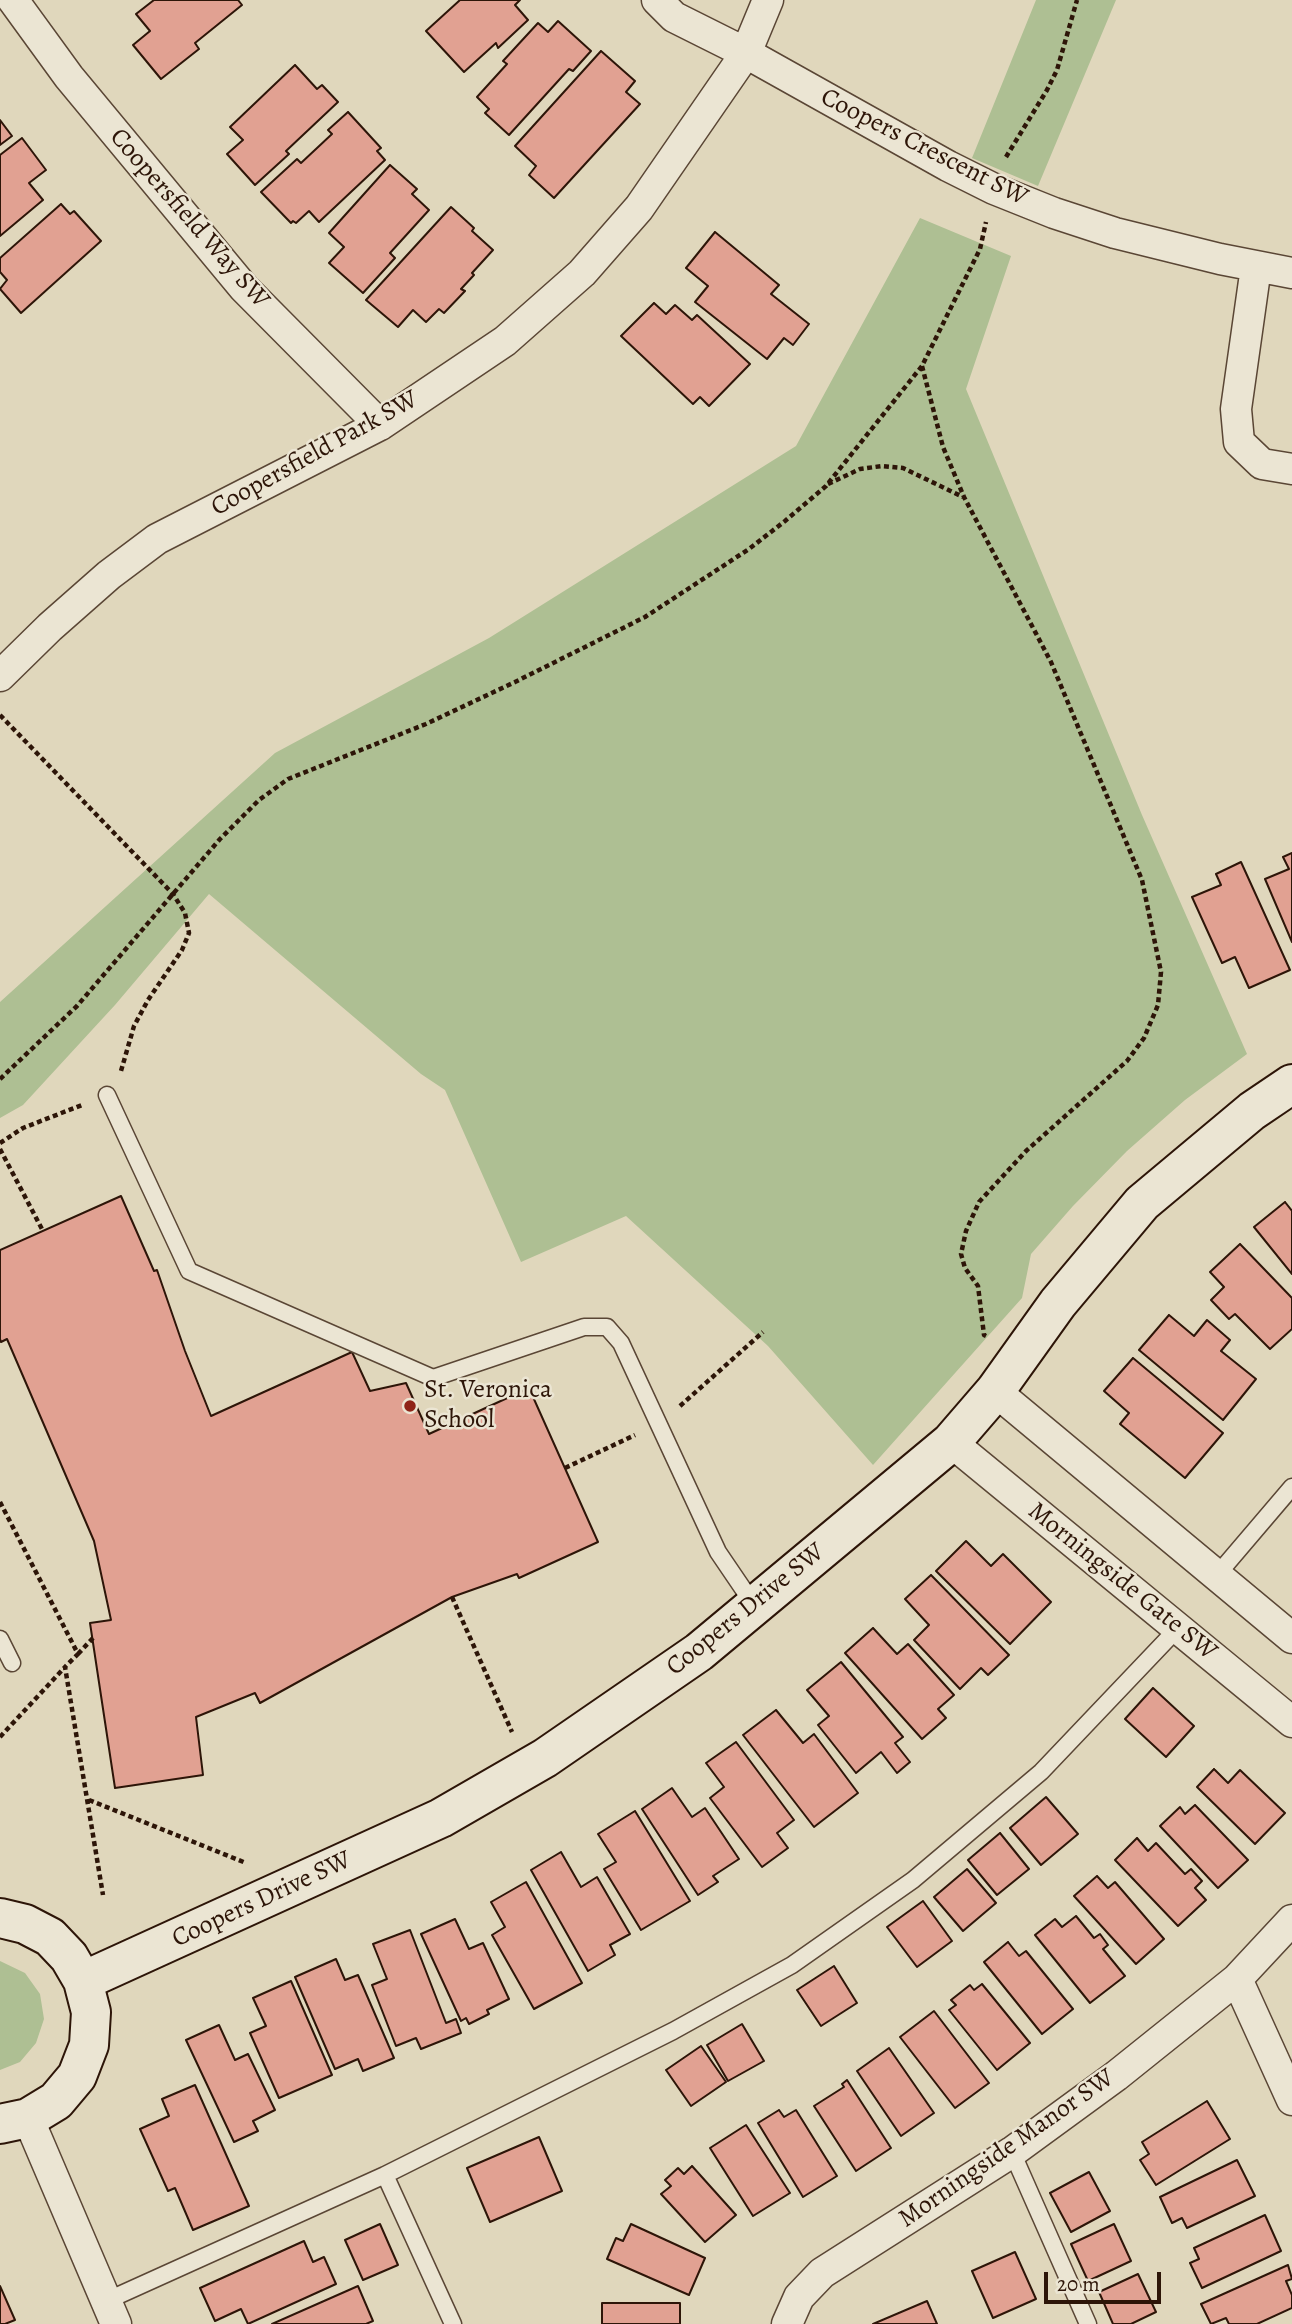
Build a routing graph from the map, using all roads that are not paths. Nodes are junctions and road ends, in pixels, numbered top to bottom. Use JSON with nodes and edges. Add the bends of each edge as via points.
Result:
{"nodes":[{"id":1,"x":13,"y":0,"type":"edge"},
{"id":2,"x":657,"y":0,"type":"edge"},
{"id":3,"x":768,"y":0,"type":"edge"},
{"id":4,"x":746,"y":53,"type":"junction"},
{"id":5,"x":1256,"y":267,"type":"junction"},
{"id":6,"x":1292,"y":273,"type":"edge"},
{"id":7,"x":380,"y":425,"type":"junction"},
{"id":8,"x":1292,"y":468,"type":"edge"},
{"id":9,"x":0,"y":676,"type":"edge"},
{"id":10,"x":1292,"y":1084,"type":"edge"},
{"id":11,"x":107,"y":1095,"type":"road end"},
{"id":12,"x":995,"y":1391,"type":"junction"},
{"id":13,"x":951,"y":1442,"type":"junction"},
{"id":14,"x":1292,"y":1487,"type":"edge"},
{"id":15,"x":1217,"y":1575,"type":"junction"},
{"id":16,"x":754,"y":1606,"type":"junction"},
{"id":17,"x":1178,"y":1628,"type":"junction"},
{"id":18,"x":1292,"y":1638,"type":"edge"},
{"id":19,"x":0,"y":1639,"type":"edge"},
{"id":20,"x":12,"y":1664,"type":"dead end"},
{"id":21,"x":1292,"y":1722,"type":"edge"},
{"id":22,"x":0,"y":1918,"type":"edge"},
{"id":23,"x":1292,"y":1920,"type":"edge"},
{"id":24,"x":1237,"y":1979,"type":"junction"},
{"id":25,"x":83,"y":1981,"type":"junction"},
{"id":26,"x":1292,"y":2100,"type":"edge"},
{"id":27,"x":14,"y":2121,"type":"edge"},
{"id":28,"x":1012,"y":2152,"type":"junction"},
{"id":29,"x":384,"y":2175,"type":"junction"},
{"id":30,"x":111,"y":2312,"type":"edge"},
{"id":31,"x":453,"y":2324,"type":"edge"},
{"id":32,"x":788,"y":2324,"type":"edge"},
{"id":33,"x":1088,"y":2324,"type":"edge"}],
"edges":[{"from":1,"to":7,"type":"street","name":"Coopersfield Way SW","via":[[69,77],[244,288]]},
{"from":2,"to":4,"type":"street","name":"Coopers Crescent SW","via":[[674,17]]},
{"from":3,"to":4,"type":"street","name":"Coopersfield Park SW"},
{"from":4,"to":5,"type":"street","name":"Coopers Crescent SW","via":[[994,189],[1115,233]]},
{"from":4,"to":7,"type":"street","name":"Coopersfield Park SW","via":[[639,208],[582,273],[505,341]]},
{"from":5,"to":6,"type":"street","name":"Coopers Crescent SW"},
{"from":5,"to":8,"type":"street","via":[[1236,409],[1239,442],[1262,464]]},
{"from":7,"to":9,"type":"street","name":"Coopersfield Park SW","via":[[157,539],[109,575]]},
{"from":10,"to":12,"type":"street","name":"Coopers Drive SW","via":[[1252,1111],[1142,1203],[1058,1303]]},
{"from":11,"to":16,"type":"lane","via":[[188,1270],[433,1378],[584,1327],[607,1327],[621,1343],[718,1552]]},
{"from":12,"to":13,"type":"street","name":"Coopers Drive SW"},
{"from":12,"to":15,"type":"street"},
{"from":13,"to":16,"type":"street","name":"Coopers Drive SW"},
{"from":13,"to":17,"type":"street","name":"Morningside Gate SW"},
{"from":14,"to":15,"type":"lane"},
{"from":15,"to":18,"type":"street"},
{"from":16,"to":25,"type":"street","name":"Coopers Drive SW","via":[[699,1652],[528,1768],[441,1818]]},
{"from":17,"to":21,"type":"street","name":"Morningside Gate SW"},
{"from":17,"to":29,"type":"lane","via":[[1041,1772],[913,1880],[792,1965],[673,2031]]},
{"from":19,"to":20,"type":"lane"},
{"from":22,"to":25,"type":"street","via":[[50,1937],[69,1956]]},
{"from":23,"to":24,"type":"street","name":"Morningside Manor SW"},
{"from":24,"to":26,"type":"street"},
{"from":24,"to":28,"type":"street","name":"Morningside Manor SW"},
{"from":25,"to":27,"type":"street","via":[[91,2023],[89,2045],[77,2076],[56,2101]]},
{"from":27,"to":30,"type":"street"},
{"from":28,"to":32,"type":"street","name":"Morningside Manor SW","via":[[822,2273],[799,2297]]},
{"from":28,"to":33,"type":"lane"},
{"from":29,"to":30,"type":"lane"},
{"from":29,"to":31,"type":"lane"}]}
